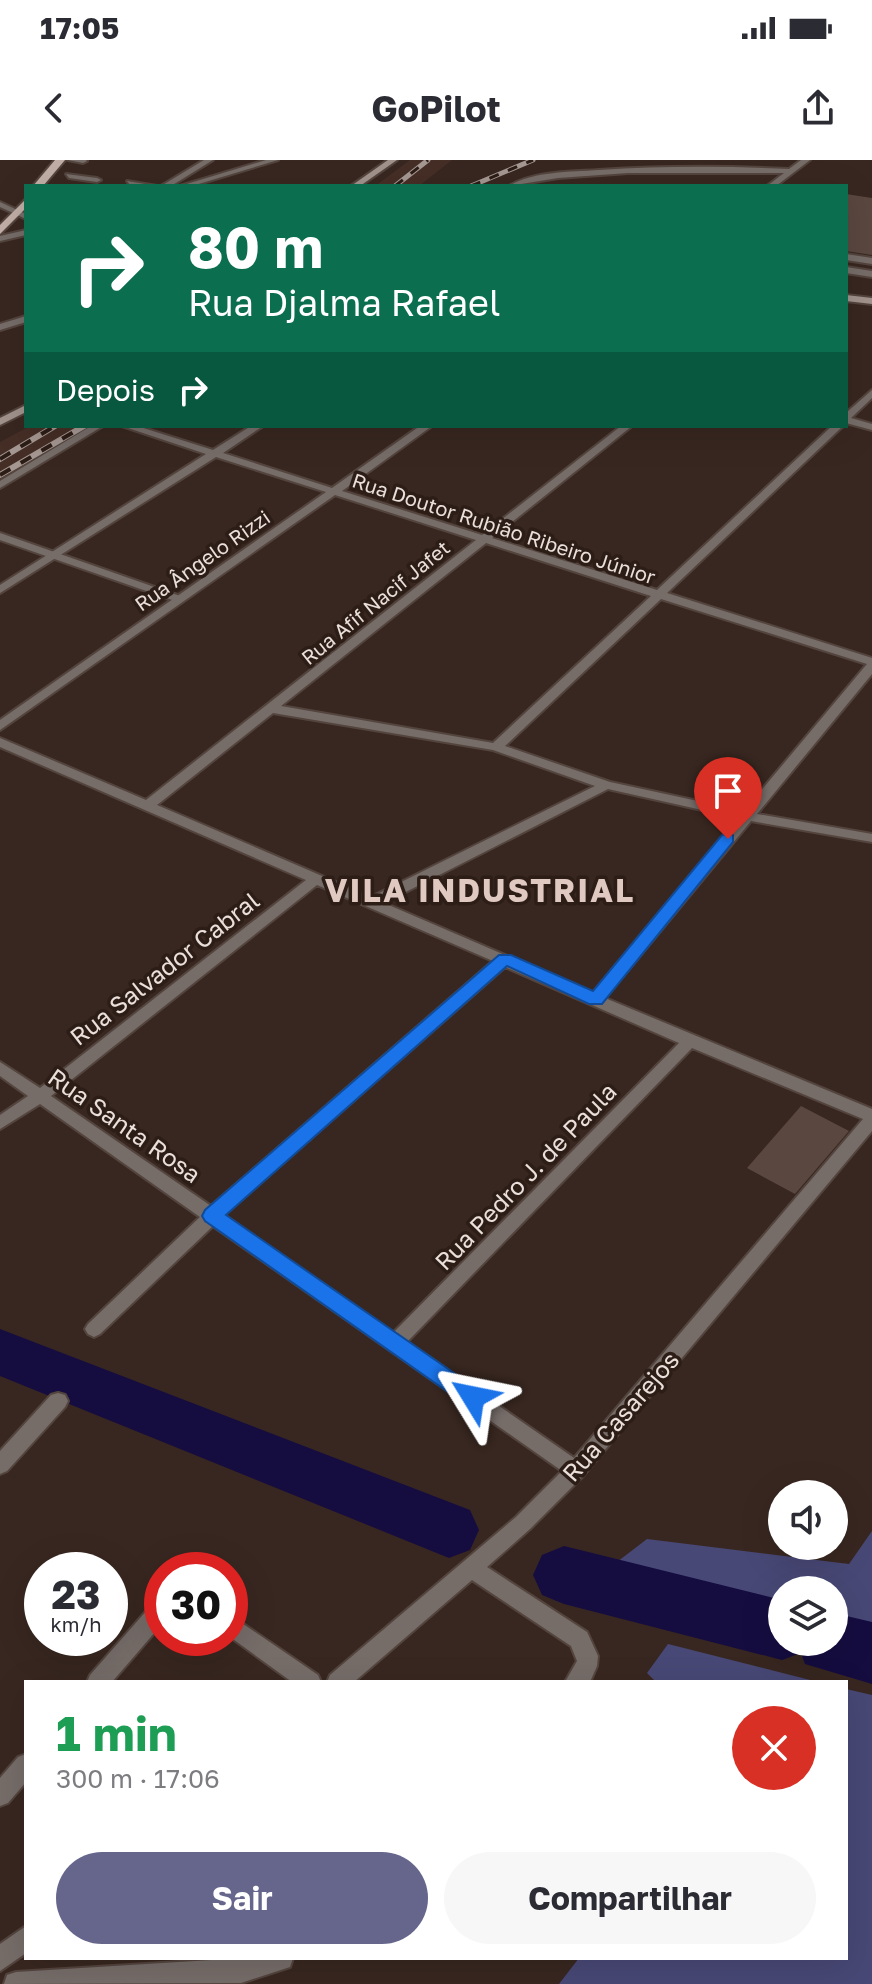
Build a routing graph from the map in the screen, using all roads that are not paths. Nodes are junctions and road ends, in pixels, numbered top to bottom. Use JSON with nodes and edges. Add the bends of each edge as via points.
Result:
{"nodes":[{"id":1,"x":60,"y":160,"type":"edge"},
{"id":2,"x":72,"y":160,"type":"edge"},
{"id":3,"x":209,"y":160,"type":"edge"},
{"id":4,"x":256,"y":160,"type":"edge"},
{"id":5,"x":393,"y":160,"type":"edge"},
{"id":6,"x":806,"y":160,"type":"edge"},
{"id":7,"x":83,"y":161,"type":"edge"},
{"id":8,"x":270,"y":161,"type":"edge"},
{"id":9,"x":653,"y":169,"type":"junction"},
{"id":10,"x":791,"y":171,"type":"junction"},
{"id":11,"x":68,"y":177,"type":"dead end"},
{"id":12,"x":643,"y":177,"type":"dead end"},
{"id":13,"x":97,"y":180,"type":"dead end"},
{"id":14,"x":130,"y":183,"type":"dead end"},
{"id":15,"x":42,"y":184,"type":"edge"},
{"id":16,"x":138,"y":184,"type":"edge"},
{"id":17,"x":168,"y":184,"type":"edge"},
{"id":18,"x":191,"y":184,"type":"edge"},
{"id":19,"x":357,"y":184,"type":"edge"},
{"id":20,"x":517,"y":184,"type":"edge"},
{"id":21,"x":774,"y":184,"type":"edge"},
{"id":22,"x":0,"y":204,"type":"edge"},
{"id":23,"x":22,"y":215,"type":"edge"},
{"id":24,"x":0,"y":231,"type":"edge"},
{"id":25,"x":24,"y":233,"type":"edge"},
{"id":26,"x":0,"y":239,"type":"edge"},
{"id":27,"x":848,"y":257,"type":"edge"},
{"id":28,"x":872,"y":261,"type":"edge"},
{"id":29,"x":848,"y":270,"type":"edge"},
{"id":30,"x":872,"y":274,"type":"edge"},
{"id":31,"x":848,"y":298,"type":"edge"},
{"id":32,"x":872,"y":302,"type":"edge"},
{"id":33,"x":848,"y":305,"type":"edge"},
{"id":34,"x":24,"y":320,"type":"edge"},
{"id":35,"x":0,"y":327,"type":"edge"},
{"id":36,"x":872,"y":393,"type":"edge"},
{"id":37,"x":24,"y":409,"type":"edge"},
{"id":38,"x":848,"y":417,"type":"edge"},
{"id":39,"x":848,"y":420,"type":"edge"},
{"id":40,"x":0,"y":422,"type":"edge"},
{"id":41,"x":872,"y":427,"type":"edge"},
{"id":42,"x":95,"y":428,"type":"edge"},
{"id":43,"x":133,"y":428,"type":"edge"},
{"id":44,"x":255,"y":428,"type":"edge"},
{"id":45,"x":424,"y":428,"type":"edge"},
{"id":46,"x":624,"y":428,"type":"edge"},
{"id":47,"x":836,"y":428,"type":"edge"},
{"id":48,"x":212,"y":454,"type":"junction"},
{"id":49,"x":0,"y":485,"type":"edge"},
{"id":50,"x":330,"y":491,"type":"junction"},
{"id":51,"x":0,"y":536,"type":"edge"},
{"id":52,"x":483,"y":540,"type":"junction"},
{"id":53,"x":54,"y":555,"type":"junction"},
{"id":54,"x":0,"y":590,"type":"edge"},
{"id":55,"x":659,"y":596,"type":"junction"},
{"id":56,"x":179,"y":599,"type":"junction"},
{"id":57,"x":872,"y":664,"type":"edge"},
{"id":58,"x":274,"y":709,"type":"junction"},
{"id":59,"x":0,"y":726,"type":"edge"},
{"id":60,"x":0,"y":742,"type":"edge"},
{"id":61,"x":496,"y":747,"type":"junction"},
{"id":62,"x":606,"y":785,"type":"junction"},
{"id":63,"x":147,"y":806,"type":"junction"},
{"id":64,"x":746,"y":816,"type":"junction"},
{"id":65,"x":872,"y":838,"type":"edge"},
{"id":66,"x":317,"y":878,"type":"junction"},
{"id":67,"x":372,"y":903,"type":"junction"},
{"id":68,"x":505,"y":959,"type":"junction"},
{"id":69,"x":596,"y":999,"type":"junction"},
{"id":70,"x":690,"y":1041,"type":"junction"},
{"id":71,"x":0,"y":1068,"type":"edge"},
{"id":72,"x":40,"y":1096,"type":"junction"},
{"id":73,"x":872,"y":1118,"type":"edge"},
{"id":74,"x":0,"y":1123,"type":"edge"},
{"id":75,"x":212,"y":1216,"type":"junction"},
{"id":76,"x":94,"y":1329,"type":"dead end"},
{"id":77,"x":395,"y":1343,"type":"junction"},
{"id":78,"x":58,"y":1401,"type":"dead end"},
{"id":79,"x":0,"y":1465,"type":"edge"},
{"id":80,"x":576,"y":1470,"type":"junction"},
{"id":81,"x":472,"y":1568,"type":"junction"},
{"id":82,"x":144,"y":1629,"type":"edge"},
{"id":83,"x":248,"y":1638,"type":"edge"},
{"id":84,"x":100,"y":1680,"type":"edge"},
{"id":85,"x":307,"y":1680,"type":"edge"},
{"id":86,"x":340,"y":1680,"type":"edge"},
{"id":87,"x":578,"y":1680,"type":"edge"},
{"id":88,"x":24,"y":1767,"type":"edge"},
{"id":89,"x":0,"y":1795,"type":"edge"},
{"id":90,"x":24,"y":1940,"type":"edge"},
{"id":91,"x":0,"y":1959,"type":"edge"},
{"id":92,"x":275,"y":1960,"type":"edge"},
{"id":93,"x":16,"y":1984,"type":"edge"}],
"edges":[{"from":1,"to":15,"type":"main road"},
{"from":2,"to":7,"type":"street"},
{"from":3,"to":17,"type":"street"},
{"from":4,"to":8,"type":"street"},
{"from":5,"to":19,"type":"main road"},
{"from":6,"to":10,"type":"street"},
{"from":8,"to":18,"type":"street"},
{"from":9,"to":10,"type":"street"},
{"from":9,"to":12,"type":"street"},
{"from":9,"to":20,"type":"street"},
{"from":10,"to":21,"type":"street"},
{"from":11,"to":13,"type":"street"},
{"from":14,"to":16,"type":"street"},
{"from":22,"to":23,"type":"street"},
{"from":23,"to":24,"type":"main road"},
{"from":25,"to":26,"type":"street"},
{"from":27,"to":28,"type":"street"},
{"from":29,"to":30,"type":"street"},
{"from":31,"to":32,"type":"main road"},
{"from":32,"to":33,"type":"main road"},
{"from":34,"to":35,"type":"street"},
{"from":36,"to":38,"type":"street"},
{"from":37,"to":40,"type":"main road"},
{"from":39,"to":41,"type":"street"},
{"from":42,"to":49,"type":"street"},
{"from":43,"to":48,"type":"street","name":"Rua Doutor Rubião Ribeiro Júnior"},
{"from":44,"to":48,"type":"street"},
{"from":45,"to":50,"type":"street","name":"Rua Ângelo Rizzi"},
{"from":46,"to":52,"type":"street","name":"Rua Afif Nacif Jafet"},
{"from":47,"to":55,"type":"street"},
{"from":48,"to":50,"type":"street","name":"Rua Doutor Rubião Ribeiro Júnior"},
{"from":48,"to":53,"type":"street"},
{"from":50,"to":52,"type":"street","name":"Rua Doutor Rubião Ribeiro Júnior"},
{"from":50,"to":56,"type":"street","name":"Rua Ângelo Rizzi"},
{"from":51,"to":53,"type":"street"},
{"from":52,"to":55,"type":"street","name":"Rua Doutor Rubião Ribeiro Júnior"},
{"from":52,"to":58,"type":"street","name":"Rua Afif Nacif Jafet"},
{"from":53,"to":54,"type":"street"},
{"from":53,"to":56,"type":"street"},
{"from":55,"to":57,"type":"street","name":"Rua Doutor Rubião Ribeiro Júnior"},
{"from":55,"to":61,"type":"street"},
{"from":56,"to":59,"type":"street","name":"Rua Ângelo Rizzi"},
{"from":57,"to":64,"type":"street"},
{"from":58,"to":61,"type":"street"},
{"from":58,"to":63,"type":"street","name":"Rua Afif Nacif Jafet"},
{"from":60,"to":63,"type":"street"},
{"from":61,"to":62,"type":"street"},
{"from":62,"to":64,"type":"street"},
{"from":62,"to":67,"type":"street"},
{"from":63,"to":66,"type":"street"},
{"from":64,"to":65,"type":"street"},
{"from":64,"to":69,"type":"street"},
{"from":66,"to":67,"type":"street"},
{"from":66,"to":72,"type":"street","name":"Rua Salvador Cabral"},
{"from":67,"to":68,"type":"street"},
{"from":68,"to":69,"type":"street"},
{"from":68,"to":75,"type":"street"},
{"from":69,"to":70,"type":"street"},
{"from":70,"to":73,"type":"street"},
{"from":70,"to":77,"type":"street","name":"Rua Pedro J. de Paula"},
{"from":71,"to":72,"type":"street","name":"Rua Santa Rosa"},
{"from":72,"to":74,"type":"street","name":"Rua Salvador Cabral"},
{"from":72,"to":75,"type":"street","name":"Rua Santa Rosa"},
{"from":73,"to":80,"type":"street","name":"Rua Casarejos"},
{"from":75,"to":76,"type":"street"},
{"from":75,"to":77,"type":"street","name":"Rua Santa Rosa"},
{"from":77,"to":80,"type":"street","name":"Rua Santa Rosa"},
{"from":78,"to":79,"type":"street"},
{"from":80,"to":81,"type":"street","name":"Rua Casarejos"},
{"from":81,"to":86,"type":"street","name":"Rua Casarejos"},
{"from":81,"to":87,"type":"street","via":[[579,1639],[589,1661]]},
{"from":82,"to":84,"type":"street"},
{"from":83,"to":85,"type":"street"},
{"from":88,"to":89,"type":"street"},
{"from":90,"to":91,"type":"street"},
{"from":92,"to":93,"type":"street","via":[[241,1971]]}]}
